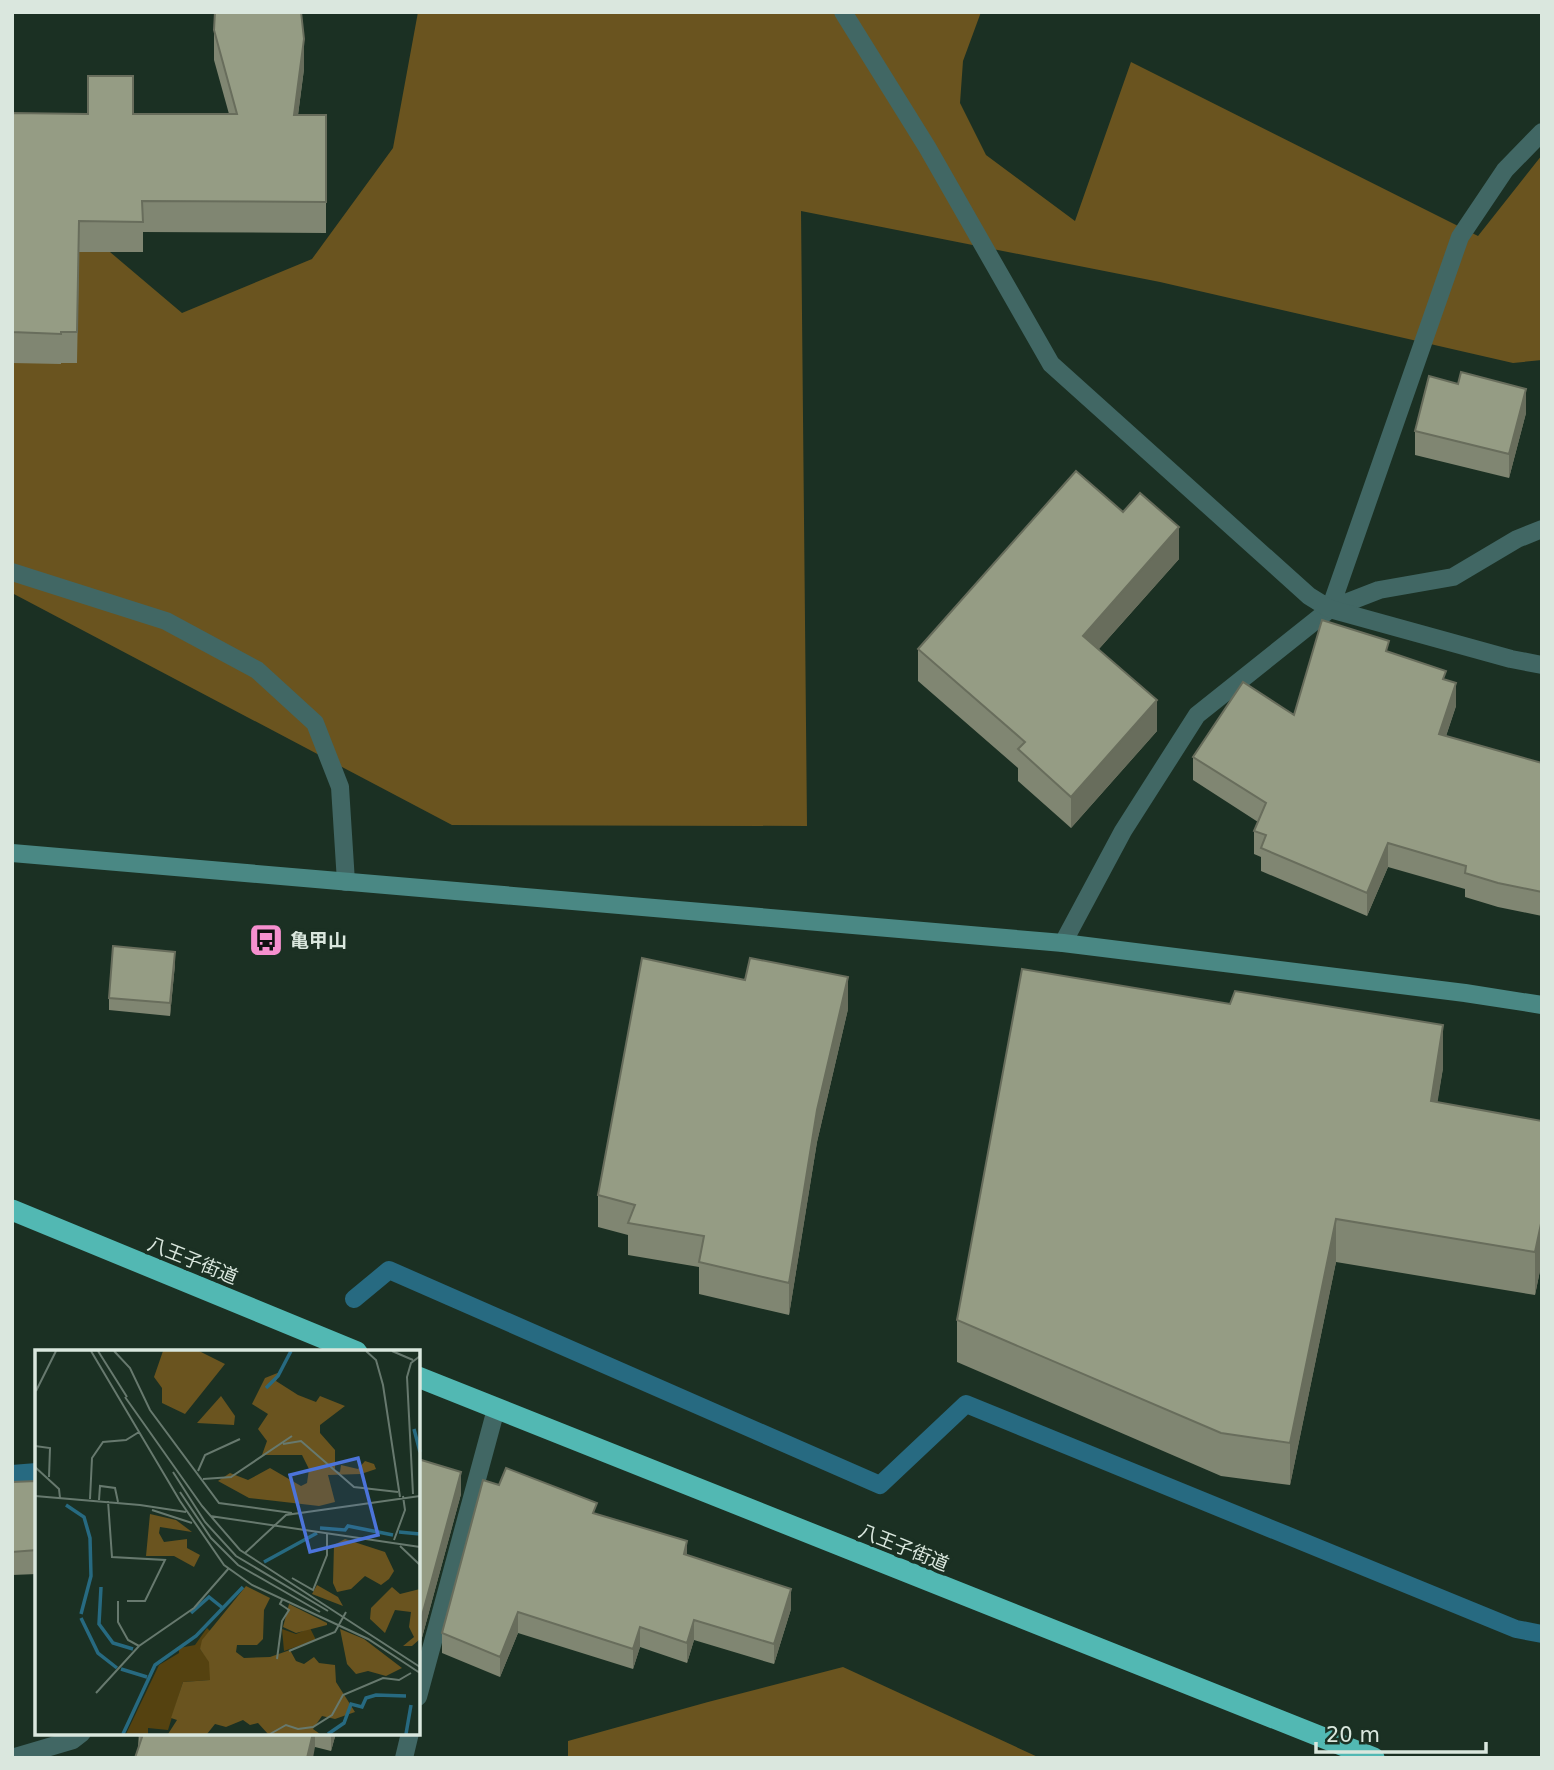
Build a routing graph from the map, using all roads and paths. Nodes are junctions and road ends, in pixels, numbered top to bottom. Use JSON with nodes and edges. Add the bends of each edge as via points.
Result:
{"nodes":[{"id":1,"x":843,"y":12,"type":"edge"},
{"id":2,"x":1542,"y":132,"type":"edge"},
{"id":3,"x":1542,"y":529,"type":"edge"},
{"id":4,"x":12,"y":572,"type":"edge"},
{"id":5,"x":1330,"y":609,"type":"junction"},
{"id":6,"x":1542,"y":665,"type":"edge"},
{"id":7,"x":12,"y":853,"type":"edge"},
{"id":8,"x":346,"y":882,"type":"junction"},
{"id":9,"x":1063,"y":943,"type":"junction"},
{"id":10,"x":1542,"y":1005,"type":"edge"},
{"id":11,"x":12,"y":1210,"type":"edge"},
{"id":12,"x":352,"y":1350,"type":"edge"},
{"id":13,"x":420,"y":1378,"type":"edge"},
{"id":14,"x":496,"y":1409,"type":"junction"},
{"id":15,"x":421,"y":1677,"type":"edge"},
{"id":16,"x":79,"y":1735,"type":"edge"},
{"id":17,"x":410,"y":1735,"type":"edge"},
{"id":18,"x":12,"y":1758,"type":"edge"},
{"id":19,"x":404,"y":1758,"type":"edge"},
{"id":20,"x":1374,"y":1758,"type":"edge"}],
"edges":[{"from":1,"to":5,"type":"street","via":[[927,147],[1051,364],[1308,596]]},
{"from":2,"to":5,"type":"street","via":[[1505,170],[1460,237]]},
{"from":3,"to":5,"type":"street","via":[[1453,577],[1379,590]]},
{"from":4,"to":8,"type":"street","via":[[166,621],[257,670],[315,723],[340,787]]},
{"from":5,"to":6,"type":"street"},
{"from":5,"to":9,"type":"street","via":[[1198,715],[1123,831]]},
{"from":7,"to":8,"type":"street"},
{"from":8,"to":9,"type":"street"},
{"from":9,"to":10,"type":"street"},
{"from":11,"to":12,"type":"highway","name":"八王子街道"},
{"from":13,"to":14,"type":"highway","name":"八王子街道"},
{"from":14,"to":15,"type":"street"},
{"from":14,"to":20,"type":"highway","name":"八王子街道"},
{"from":16,"to":18,"type":"street"},
{"from":17,"to":19,"type":"street"}]}
